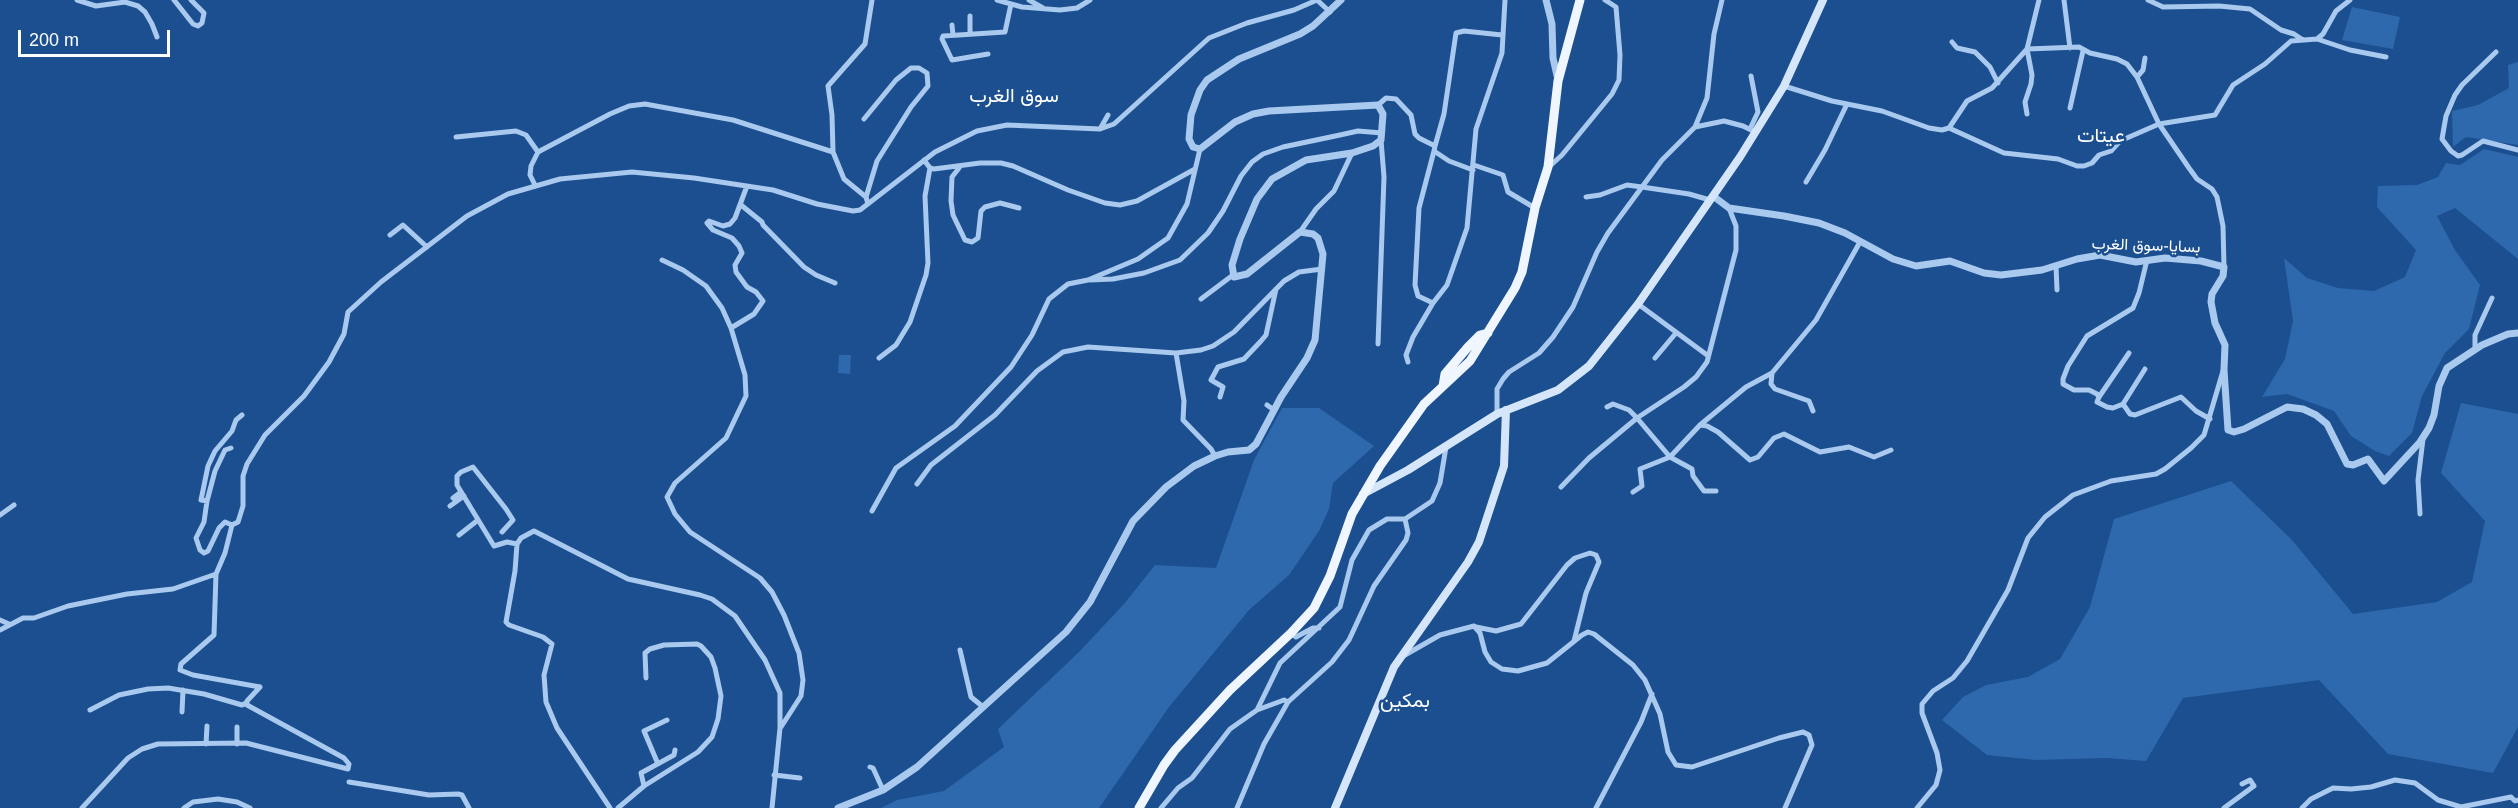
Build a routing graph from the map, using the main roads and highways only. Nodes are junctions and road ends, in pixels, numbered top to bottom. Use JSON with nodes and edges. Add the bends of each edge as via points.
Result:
{"nodes":[{"id":1,"x":1580,"y":0,"type":"edge"},
{"id":2,"x":1822,"y":0,"type":"edge"},
{"id":3,"x":1506,"y":410,"type":"junction"},
{"id":4,"x":1363,"y":495,"type":"junction"},
{"id":5,"x":1139,"y":808,"type":"edge"},
{"id":6,"x":1335,"y":808,"type":"edge"}],
"edges":[{"from":1,"to":4,"type":"main road","via":[[1558,81],[1548,167],[1519,279],[1488,333],[1465,360],[1445,374],[1443,386],[1404,430]]},
{"from":2,"to":3,"type":"main road","via":[[1784,86],[1638,304],[1575,379],[1543,397]]},
{"from":3,"to":4,"type":"main road"},
{"from":3,"to":6,"type":"main road","via":[[1503,473],[1479,542],[1385,683]]},
{"from":4,"to":5,"type":"main road","via":[[1314,608],[1175,750]]}]}
